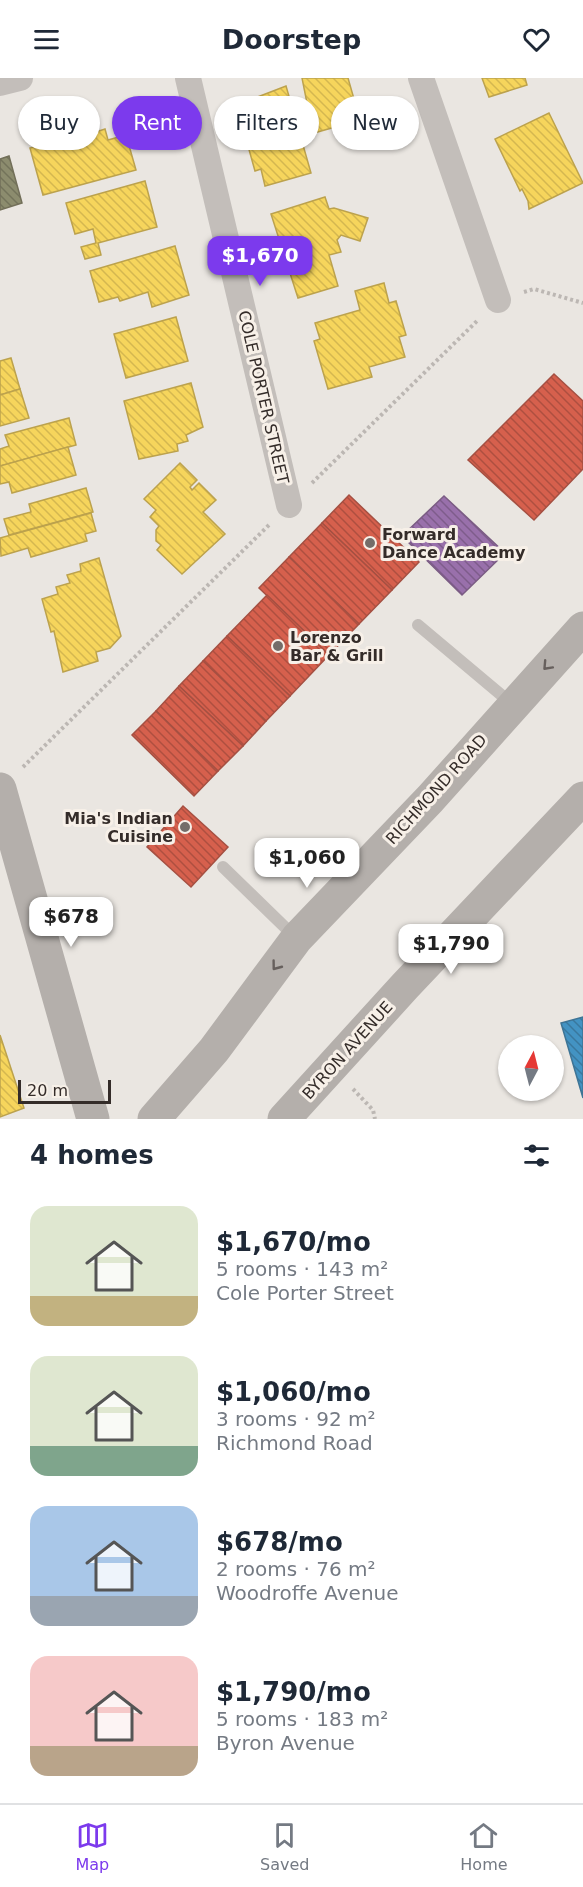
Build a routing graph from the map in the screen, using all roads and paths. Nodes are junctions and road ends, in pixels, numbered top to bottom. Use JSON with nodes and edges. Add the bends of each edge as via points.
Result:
{"nodes":[{"id":1,"x":20,"y":78,"type":"edge"},
{"id":2,"x":188,"y":78,"type":"edge"},
{"id":3,"x":421,"y":78,"type":"edge"},
{"id":4,"x":0,"y":83,"type":"edge"},
{"id":5,"x":498,"y":300,"type":"junction"},
{"id":6,"x":583,"y":303,"type":"edge"},
{"id":7,"x":289,"y":505,"type":"junction"},
{"id":8,"x":418,"y":625,"type":"dead end"},
{"id":9,"x":583,"y":628,"type":"edge"},
{"id":10,"x":512,"y":704,"type":"junction"},
{"id":11,"x":9,"y":780,"type":"edge"},
{"id":12,"x":583,"y":798,"type":"edge"},
{"id":13,"x":223,"y":867,"type":"dead end"},
{"id":14,"x":297,"y":938,"type":"junction"},
{"id":15,"x":93,"y":1119,"type":"edge"},
{"id":16,"x":154,"y":1119,"type":"edge"},
{"id":17,"x":284,"y":1119,"type":"edge"}],
"edges":[{"from":1,"to":4,"type":"street"},
{"from":2,"to":7,"type":"street","name":"COLE PORTER STREET"},
{"from":3,"to":5,"type":"street"},
{"from":5,"to":6,"type":"path","via":[[534,289]]},
{"from":5,"to":7,"type":"path"},
{"from":7,"to":11,"type":"path"},
{"from":8,"to":10,"type":"lane"},
{"from":9,"to":10,"type":"main road","name":"RICHMOND ROAD","one_way":true},
{"from":10,"to":14,"type":"main road","name":"RICHMOND ROAD","via":[[430,799]]},
{"from":11,"to":15,"type":"main road"},
{"from":12,"to":17,"type":"main road","name":"BYRON AVENUE"},
{"from":13,"to":14,"type":"lane"},
{"from":14,"to":16,"type":"main road","name":"RICHMOND ROAD","one_way":true,"via":[[214,1050]]}]}
